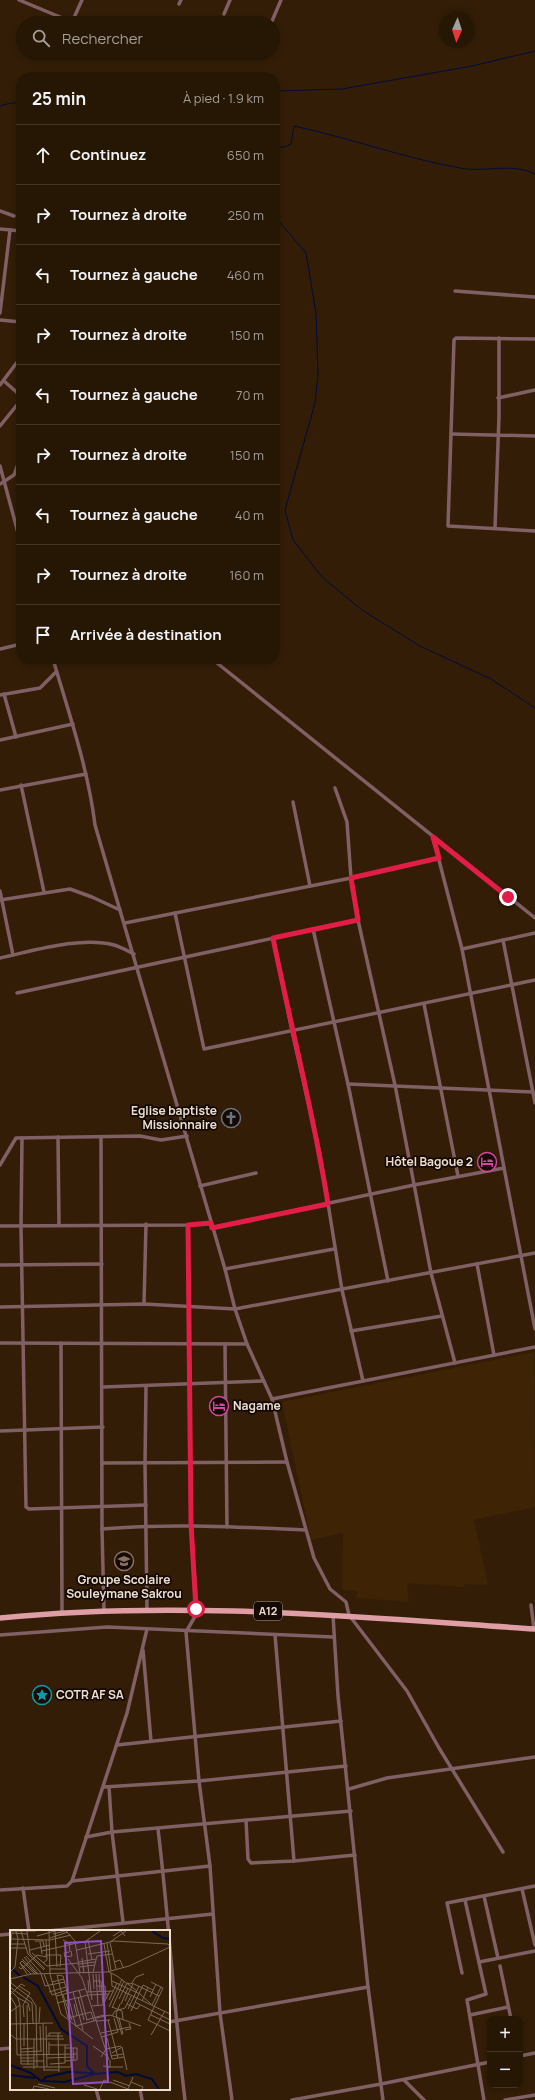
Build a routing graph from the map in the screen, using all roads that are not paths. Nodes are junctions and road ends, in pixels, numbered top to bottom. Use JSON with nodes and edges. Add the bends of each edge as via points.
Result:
{"nodes":[{"id":1,"x":19,"y":0,"type":"edge"},
{"id":2,"x":82,"y":0,"type":"edge"},
{"id":3,"x":230,"y":0,"type":"edge"},
{"id":4,"x":281,"y":0,"type":"edge"},
{"id":5,"x":224,"y":14,"type":"dead end"},
{"id":6,"x":58,"y":16,"type":"edge"},
{"id":7,"x":75,"y":16,"type":"edge"},
{"id":8,"x":274,"y":16,"type":"edge"},
{"id":9,"x":0,"y":211,"type":"edge"},
{"id":10,"x":14,"y":216,"type":"dead end"},
{"id":11,"x":0,"y":228,"type":"edge"},
{"id":12,"x":10,"y":230,"type":"junction"},
{"id":13,"x":16,"y":231,"type":"edge"},
{"id":14,"x":455,"y":291,"type":"dead end"},
{"id":15,"x":535,"y":297,"type":"edge"},
{"id":16,"x":0,"y":313,"type":"edge"},
{"id":17,"x":0,"y":320,"type":"edge"},
{"id":18,"x":16,"y":322,"type":"edge"},
{"id":19,"x":499,"y":338,"type":"junction"},
{"id":20,"x":535,"y":339,"type":"edge"},
{"id":21,"x":16,"y":364,"type":"edge"},
{"id":22,"x":4,"y":381,"type":"junction"},
{"id":23,"x":0,"y":386,"type":"edge"},
{"id":24,"x":535,"y":390,"type":"edge"},
{"id":25,"x":16,"y":392,"type":"edge"},
{"id":26,"x":498,"y":398,"type":"junction"},
{"id":27,"x":16,"y":406,"type":"edge"},
{"id":28,"x":0,"y":426,"type":"edge"},
{"id":29,"x":452,"y":434,"type":"junction"},
{"id":30,"x":498,"y":434,"type":"junction"},
{"id":31,"x":535,"y":436,"type":"edge"},
{"id":32,"x":0,"y":466,"type":"edge"},
{"id":33,"x":16,"y":470,"type":"edge"},
{"id":34,"x":4,"y":483,"type":"junction"},
{"id":35,"x":0,"y":484,"type":"edge"},
{"id":36,"x":16,"y":526,"type":"edge"},
{"id":37,"x":495,"y":528,"type":"junction"},
{"id":38,"x":535,"y":531,"type":"edge"},
{"id":39,"x":16,"y":645,"type":"edge"},
{"id":40,"x":0,"y":649,"type":"edge"},
{"id":41,"x":54,"y":664,"type":"edge"},
{"id":42,"x":218,"y":664,"type":"edge"},
{"id":43,"x":56,"y":672,"type":"junction"},
{"id":44,"x":2,"y":695,"type":"edge"},
{"id":45,"x":74,"y":724,"type":"junction"},
{"id":46,"x":16,"y":736,"type":"junction"},
{"id":47,"x":0,"y":740,"type":"edge"},
{"id":48,"x":86,"y":774,"type":"junction"},
{"id":49,"x":21,"y":785,"type":"junction"},
{"id":50,"x":335,"y":788,"type":"dead end"},
{"id":51,"x":0,"y":790,"type":"edge"},
{"id":52,"x":292,"y":802,"type":"dead end"},
{"id":53,"x":433,"y":837,"type":"junction"},
{"id":54,"x":439,"y":858,"type":"junction"},
{"id":55,"x":351,"y":878,"type":"junction"},
{"id":56,"x":310,"y":886,"type":"junction"},
{"id":57,"x":0,"y":891,"type":"edge"},
{"id":58,"x":44,"y":892,"type":"junction"},
{"id":59,"x":1,"y":899,"type":"edge"},
{"id":60,"x":120,"y":910,"type":"junction"},
{"id":61,"x":175,"y":913,"type":"junction"},
{"id":62,"x":535,"y":918,"type":"edge"},
{"id":63,"x":358,"y":920,"type":"junction"},
{"id":64,"x":124,"y":923,"type":"junction"},
{"id":65,"x":313,"y":929,"type":"junction"},
{"id":66,"x":535,"y":933,"type":"edge"},
{"id":67,"x":273,"y":938,"type":"junction"},
{"id":68,"x":503,"y":940,"type":"junction"},
{"id":69,"x":462,"y":949,"type":"junction"},
{"id":70,"x":134,"y":954,"type":"junction"},
{"id":71,"x":13,"y":956,"type":"junction"},
{"id":72,"x":184,"y":957,"type":"junction"},
{"id":73,"x":0,"y":958,"type":"edge"},
{"id":74,"x":138,"y":967,"type":"junction"},
{"id":75,"x":535,"y":980,"type":"edge"},
{"id":76,"x":512,"y":984,"type":"junction"},
{"id":77,"x":17,"y":993,"type":"dead end"},
{"id":78,"x":470,"y":993,"type":"junction"},
{"id":79,"x":424,"y":1004,"type":"junction"},
{"id":80,"x":379,"y":1013,"type":"junction"},
{"id":81,"x":334,"y":1022,"type":"junction"},
{"id":82,"x":292,"y":1031,"type":"junction"},
{"id":83,"x":535,"y":1067,"type":"edge"},
{"id":84,"x":529,"y":1069,"type":"junction"},
{"id":85,"x":348,"y":1084,"type":"junction"},
{"id":86,"x":395,"y":1085,"type":"junction"},
{"id":87,"x":442,"y":1088,"type":"junction"},
{"id":88,"x":489,"y":1090,"type":"junction"},
{"id":89,"x":533,"y":1092,"type":"junction"},
{"id":90,"x":535,"y":1103,"type":"edge"},
{"id":91,"x":187,"y":1136,"type":"junction"},
{"id":92,"x":58,"y":1137,"type":"junction"},
{"id":93,"x":22,"y":1138,"type":"junction"},
{"id":94,"x":101,"y":1138,"type":"junction"},
{"id":95,"x":0,"y":1154,"type":"edge"},
{"id":96,"x":4,"y":1156,"type":"junction"},
{"id":97,"x":0,"y":1165,"type":"edge"},
{"id":98,"x":504,"y":1168,"type":"junction"},
{"id":99,"x":256,"y":1173,"type":"dead end"},
{"id":100,"x":458,"y":1176,"type":"junction"},
{"id":101,"x":414,"y":1185,"type":"junction"},
{"id":102,"x":200,"y":1186,"type":"junction"},
{"id":103,"x":370,"y":1195,"type":"junction"},
{"id":104,"x":328,"y":1204,"type":"junction"},
{"id":105,"x":211,"y":1223,"type":"junction"},
{"id":106,"x":102,"y":1224,"type":"junction"},
{"id":107,"x":146,"y":1224,"type":"junction"},
{"id":108,"x":59,"y":1225,"type":"junction"},
{"id":109,"x":188,"y":1225,"type":"junction"},
{"id":110,"x":0,"y":1226,"type":"edge"},
{"id":111,"x":22,"y":1226,"type":"junction"},
{"id":112,"x":212,"y":1228,"type":"junction"},
{"id":113,"x":334,"y":1249,"type":"junction"},
{"id":114,"x":535,"y":1253,"type":"edge"},
{"id":115,"x":521,"y":1256,"type":"junction"},
{"id":116,"x":102,"y":1264,"type":"junction"},
{"id":117,"x":477,"y":1264,"type":"junction"},
{"id":118,"x":0,"y":1265,"type":"edge"},
{"id":119,"x":22,"y":1265,"type":"junction"},
{"id":120,"x":226,"y":1269,"type":"junction"},
{"id":121,"x":431,"y":1273,"type":"junction"},
{"id":122,"x":388,"y":1281,"type":"junction"},
{"id":123,"x":342,"y":1290,"type":"junction"},
{"id":124,"x":144,"y":1304,"type":"junction"},
{"id":125,"x":101,"y":1305,"type":"junction"},
{"id":126,"x":23,"y":1306,"type":"junction"},
{"id":127,"x":189,"y":1306,"type":"junction"},
{"id":128,"x":0,"y":1307,"type":"edge"},
{"id":129,"x":235,"y":1308,"type":"junction"},
{"id":130,"x":442,"y":1316,"type":"junction"},
{"id":131,"x":535,"y":1329,"type":"edge"},
{"id":132,"x":351,"y":1331,"type":"junction"},
{"id":133,"x":0,"y":1343,"type":"edge"},
{"id":134,"x":23,"y":1343,"type":"junction"},
{"id":135,"x":61,"y":1343,"type":"junction"},
{"id":136,"x":103,"y":1343,"type":"junction"},
{"id":137,"x":188,"y":1344,"type":"junction"},
{"id":138,"x":225,"y":1344,"type":"junction"},
{"id":139,"x":247,"y":1344,"type":"junction"},
{"id":140,"x":535,"y":1347,"type":"edge"},
{"id":141,"x":494,"y":1355,"type":"junction"},
{"id":142,"x":455,"y":1363,"type":"junction"},
{"id":143,"x":264,"y":1381,"type":"junction"},
{"id":144,"x":363,"y":1381,"type":"junction"},
{"id":145,"x":226,"y":1382,"type":"junction"},
{"id":146,"x":188,"y":1384,"type":"junction"},
{"id":147,"x":146,"y":1386,"type":"junction"},
{"id":148,"x":103,"y":1387,"type":"junction"},
{"id":149,"x":272,"y":1399,"type":"junction"},
{"id":150,"x":103,"y":1426,"type":"junction"},
{"id":151,"x":61,"y":1429,"type":"junction"},
{"id":152,"x":24,"y":1430,"type":"junction"},
{"id":153,"x":0,"y":1431,"type":"edge"},
{"id":154,"x":190,"y":1462,"type":"junction"},
{"id":155,"x":226,"y":1462,"type":"junction"},
{"id":156,"x":287,"y":1462,"type":"junction"},
{"id":157,"x":102,"y":1463,"type":"junction"},
{"id":158,"x":145,"y":1463,"type":"junction"},
{"id":159,"x":102,"y":1505,"type":"junction"},
{"id":160,"x":146,"y":1505,"type":"junction"},
{"id":161,"x":61,"y":1507,"type":"junction"},
{"id":162,"x":191,"y":1524,"type":"junction"},
{"id":163,"x":146,"y":1525,"type":"junction"},
{"id":164,"x":227,"y":1527,"type":"junction"},
{"id":165,"x":102,"y":1529,"type":"junction"},
{"id":166,"x":305,"y":1530,"type":"junction"},
{"id":167,"x":531,"y":1606,"type":"dead end"},
{"id":168,"x":196,"y":1609,"type":"junction"},
{"id":169,"x":104,"y":1610,"type":"junction"},
{"id":170,"x":147,"y":1610,"type":"junction"},
{"id":171,"x":62,"y":1613,"type":"junction"},
{"id":172,"x":333,"y":1615,"type":"junction"},
{"id":173,"x":349,"y":1615,"type":"junction"},
{"id":174,"x":0,"y":1618,"type":"edge"},
{"id":175,"x":147,"y":1629,"type":"junction"},
{"id":176,"x":535,"y":1629,"type":"edge"},
{"id":177,"x":186,"y":1632,"type":"junction"},
{"id":178,"x":0,"y":1635,"type":"edge"},
{"id":179,"x":275,"y":1635,"type":"junction"},
{"id":180,"x":333,"y":1637,"type":"junction"},
{"id":181,"x":142,"y":1647,"type":"junction"},
{"id":182,"x":341,"y":1721,"type":"junction"},
{"id":183,"x":283,"y":1727,"type":"junction"},
{"id":184,"x":195,"y":1736,"type":"junction"},
{"id":185,"x":151,"y":1741,"type":"junction"},
{"id":186,"x":117,"y":1745,"type":"junction"},
{"id":187,"x":535,"y":1757,"type":"edge"},
{"id":188,"x":346,"y":1766,"type":"junction"},
{"id":189,"x":454,"y":1770,"type":"junction"},
{"id":190,"x":287,"y":1772,"type":"junction"},
{"id":191,"x":199,"y":1781,"type":"junction"},
{"id":192,"x":104,"y":1787,"type":"junction"},
{"id":193,"x":109,"y":1787,"type":"junction"},
{"id":194,"x":349,"y":1789,"type":"junction"},
{"id":195,"x":351,"y":1811,"type":"junction"},
{"id":196,"x":292,"y":1817,"type":"junction"},
{"id":197,"x":246,"y":1820,"type":"junction"},
{"id":198,"x":204,"y":1823,"type":"junction"},
{"id":199,"x":158,"y":1829,"type":"junction"},
{"id":200,"x":112,"y":1832,"type":"junction"},
{"id":201,"x":86,"y":1837,"type":"junction"},
{"id":202,"x":503,"y":1852,"type":"dead end"},
{"id":203,"x":355,"y":1855,"type":"junction"},
{"id":204,"x":294,"y":1861,"type":"junction"},
{"id":205,"x":210,"y":1866,"type":"junction"},
{"id":206,"x":163,"y":1872,"type":"junction"},
{"id":207,"x":118,"y":1876,"type":"junction"},
{"id":208,"x":72,"y":1881,"type":"junction"},
{"id":209,"x":535,"y":1886,"type":"edge"},
{"id":210,"x":23,"y":1888,"type":"junction"},
{"id":211,"x":522,"y":1889,"type":"junction"},
{"id":212,"x":0,"y":1890,"type":"edge"},
{"id":213,"x":484,"y":1896,"type":"junction"},
{"id":214,"x":465,"y":1900,"type":"junction"},
{"id":215,"x":213,"y":1914,"type":"junction"},
{"id":216,"x":169,"y":1918,"type":"junction"},
{"id":217,"x":123,"y":1922,"type":"junction"},
{"id":218,"x":29,"y":1930,"type":"edge"},
{"id":219,"x":56,"y":1930,"type":"edge"},
{"id":220,"x":170,"y":1930,"type":"edge"},
{"id":221,"x":170,"y":1933,"type":"edge"},
{"id":222,"x":10,"y":1934,"type":"edge"},
{"id":223,"x":0,"y":1935,"type":"edge"},
{"id":224,"x":535,"y":1946,"type":"edge"},
{"id":225,"x":535,"y":1951,"type":"edge"},
{"id":226,"x":498,"y":1958,"type":"junction"},
{"id":227,"x":479,"y":1962,"type":"junction"},
{"id":228,"x":500,"y":1966,"type":"dead end"},
{"id":229,"x":462,"y":1973,"type":"dead end"},
{"id":230,"x":368,"y":1987,"type":"junction"},
{"id":231,"x":508,"y":2007,"type":"junction"},
{"id":232,"x":220,"y":2013,"type":"junction"},
{"id":233,"x":470,"y":2015,"type":"junction"},
{"id":234,"x":510,"y":2016,"type":"edge"},
{"id":235,"x":176,"y":2021,"type":"junction"},
{"id":236,"x":170,"y":2022,"type":"edge"},
{"id":237,"x":10,"y":2048,"type":"edge"},
{"id":238,"x":0,"y":2050,"type":"edge"},
{"id":239,"x":535,"y":2053,"type":"edge"},
{"id":240,"x":523,"y":2055,"type":"edge"},
{"id":241,"x":487,"y":2062,"type":"edge"},
{"id":242,"x":478,"y":2064,"type":"junction"},
{"id":243,"x":404,"y":2080,"type":"junction"},
{"id":244,"x":381,"y":2084,"type":"junction"},
{"id":245,"x":96,"y":2090,"type":"edge"},
{"id":246,"x":140,"y":2090,"type":"edge"},
{"id":247,"x":535,"y":2095,"type":"edge"},
{"id":248,"x":98,"y":2100,"type":"edge"},
{"id":249,"x":142,"y":2100,"type":"edge"},
{"id":250,"x":185,"y":2100,"type":"edge"},
{"id":251,"x":232,"y":2100,"type":"edge"},
{"id":252,"x":292,"y":2100,"type":"edge"},
{"id":253,"x":384,"y":2100,"type":"edge"},
{"id":254,"x":424,"y":2100,"type":"edge"},
{"id":255,"x":484,"y":2100,"type":"edge"},
{"id":256,"x":505,"y":2100,"type":"edge"}],
"edges":[{"from":1,"to":6,"type":"street"},
{"from":2,"to":7,"type":"street"},
{"from":3,"to":5,"type":"street"},
{"from":4,"to":8,"type":"street"},
{"from":9,"to":10,"type":"street"},
{"from":11,"to":12,"type":"street"},
{"from":12,"to":13,"type":"street"},
{"from":12,"to":16,"type":"street"},
{"from":14,"to":15,"type":"street"},
{"from":17,"to":18,"type":"street"},
{"from":19,"to":20,"type":"street"},
{"from":19,"to":26,"type":"street"},
{"from":19,"to":29,"type":"street","via":[[454,340]]},
{"from":21,"to":22,"type":"street"},
{"from":22,"to":23,"type":"street"},
{"from":22,"to":25,"type":"street"},
{"from":24,"to":26,"type":"street"},
{"from":26,"to":30,"type":"street"},
{"from":27,"to":28,"type":"street"},
{"from":29,"to":30,"type":"street"},
{"from":29,"to":37,"type":"street","via":[[448,526]]},
{"from":30,"to":31,"type":"street"},
{"from":30,"to":37,"type":"street"},
{"from":32,"to":34,"type":"street"},
{"from":33,"to":34,"type":"street","via":[[14,475]]},
{"from":34,"to":35,"type":"street"},
{"from":34,"to":36,"type":"street"},
{"from":37,"to":38,"type":"street"},
{"from":39,"to":40,"type":"street"},
{"from":41,"to":43,"type":"street"},
{"from":42,"to":53,"type":"street"},
{"from":43,"to":44,"type":"street","via":[[40,688]]},
{"from":43,"to":45,"type":"street"},
{"from":44,"to":46,"type":"street"},
{"from":45,"to":46,"type":"street"},
{"from":45,"to":48,"type":"street"},
{"from":46,"to":47,"type":"street"},
{"from":48,"to":49,"type":"street"},
{"from":48,"to":60,"type":"street","via":[[95,825]]},
{"from":49,"to":51,"type":"street"},
{"from":49,"to":58,"type":"street"},
{"from":50,"to":55,"type":"street","via":[[347,822]]},
{"from":52,"to":56,"type":"street"},
{"from":53,"to":54,"type":"street"},
{"from":53,"to":62,"type":"street"},
{"from":54,"to":55,"type":"street"},
{"from":54,"to":69,"type":"street"},
{"from":55,"to":56,"type":"street"},
{"from":55,"to":63,"type":"street"},
{"from":56,"to":61,"type":"street"},
{"from":57,"to":59,"type":"street"},
{"from":58,"to":59,"type":"street"},
{"from":58,"to":60,"type":"street","via":[[70,889]]},
{"from":59,"to":71,"type":"street"},
{"from":60,"to":64,"type":"street"},
{"from":61,"to":64,"type":"street"},
{"from":61,"to":72,"type":"street"},
{"from":63,"to":65,"type":"street"},
{"from":63,"to":80,"type":"street"},
{"from":64,"to":70,"type":"street"},
{"from":65,"to":67,"type":"street"},
{"from":65,"to":81,"type":"street"},
{"from":66,"to":68,"type":"street"},
{"from":67,"to":72,"type":"street"},
{"from":67,"to":82,"type":"street"},
{"from":68,"to":69,"type":"street"},
{"from":68,"to":76,"type":"street"},
{"from":69,"to":78,"type":"street"},
{"from":70,"to":71,"type":"street","via":[[115,945],[92,942]]},
{"from":70,"to":74,"type":"street"},
{"from":71,"to":73,"type":"street"},
{"from":72,"to":74,"type":"street"},
{"from":72,"to":82,"type":"street","via":[[204,1049]]},
{"from":74,"to":77,"type":"street"},
{"from":74,"to":91,"type":"street"},
{"from":75,"to":76,"type":"street"},
{"from":76,"to":78,"type":"street"},
{"from":76,"to":84,"type":"street"},
{"from":78,"to":79,"type":"street"},
{"from":78,"to":88,"type":"street"},
{"from":79,"to":80,"type":"street"},
{"from":79,"to":87,"type":"street"},
{"from":80,"to":81,"type":"street"},
{"from":80,"to":86,"type":"street"},
{"from":81,"to":82,"type":"street"},
{"from":81,"to":85,"type":"street"},
{"from":82,"to":104,"type":"street","via":[[320,1154]]},
{"from":83,"to":84,"type":"street"},
{"from":84,"to":89,"type":"street"},
{"from":85,"to":86,"type":"street"},
{"from":85,"to":103,"type":"street"},
{"from":86,"to":87,"type":"street"},
{"from":86,"to":101,"type":"street"},
{"from":87,"to":88,"type":"street"},
{"from":87,"to":100,"type":"street"},
{"from":88,"to":89,"type":"street"},
{"from":88,"to":98,"type":"street"},
{"from":89,"to":90,"type":"street"},
{"from":91,"to":94,"type":"street","via":[[161,1140],[140,1136]]},
{"from":91,"to":102,"type":"street"},
{"from":92,"to":93,"type":"street"},
{"from":92,"to":94,"type":"street"},
{"from":92,"to":108,"type":"street"},
{"from":93,"to":96,"type":"street","via":[[16,1138]]},
{"from":93,"to":111,"type":"street"},
{"from":94,"to":106,"type":"street"},
{"from":95,"to":96,"type":"street"},
{"from":96,"to":97,"type":"street"},
{"from":98,"to":100,"type":"street"},
{"from":98,"to":115,"type":"street"},
{"from":99,"to":102,"type":"street"},
{"from":100,"to":101,"type":"street"},
{"from":101,"to":103,"type":"street"},
{"from":101,"to":121,"type":"street"},
{"from":102,"to":105,"type":"street"},
{"from":103,"to":104,"type":"street"},
{"from":103,"to":122,"type":"street"},
{"from":104,"to":112,"type":"street"},
{"from":104,"to":113,"type":"street"},
{"from":105,"to":109,"type":"street"},
{"from":105,"to":112,"type":"street"},
{"from":106,"to":107,"type":"street"},
{"from":106,"to":108,"type":"street"},
{"from":106,"to":116,"type":"street"},
{"from":107,"to":109,"type":"street"},
{"from":107,"to":124,"type":"street"},
{"from":108,"to":111,"type":"street"},
{"from":109,"to":127,"type":"street"},
{"from":110,"to":111,"type":"street"},
{"from":111,"to":119,"type":"street"},
{"from":112,"to":120,"type":"street"},
{"from":113,"to":120,"type":"street"},
{"from":113,"to":123,"type":"street"},
{"from":114,"to":115,"type":"street"},
{"from":115,"to":117,"type":"street"},
{"from":115,"to":131,"type":"street"},
{"from":116,"to":119,"type":"street"},
{"from":116,"to":125,"type":"street"},
{"from":117,"to":121,"type":"street"},
{"from":117,"to":141,"type":"street"},
{"from":118,"to":119,"type":"street"},
{"from":119,"to":126,"type":"street"},
{"from":120,"to":129,"type":"street"},
{"from":121,"to":122,"type":"street"},
{"from":121,"to":130,"type":"street"},
{"from":122,"to":123,"type":"street"},
{"from":123,"to":129,"type":"street"},
{"from":123,"to":132,"type":"street"},
{"from":124,"to":125,"type":"street"},
{"from":124,"to":127,"type":"street"},
{"from":125,"to":126,"type":"street"},
{"from":125,"to":136,"type":"street"},
{"from":126,"to":128,"type":"street"},
{"from":126,"to":134,"type":"street"},
{"from":127,"to":129,"type":"street"},
{"from":127,"to":137,"type":"street"},
{"from":129,"to":139,"type":"street"},
{"from":130,"to":132,"type":"street"},
{"from":130,"to":142,"type":"street"},
{"from":132,"to":144,"type":"street"},
{"from":133,"to":134,"type":"street"},
{"from":134,"to":135,"type":"street"},
{"from":134,"to":152,"type":"street"},
{"from":135,"to":136,"type":"street"},
{"from":135,"to":151,"type":"street"},
{"from":136,"to":137,"type":"street"},
{"from":136,"to":148,"type":"street"},
{"from":137,"to":138,"type":"street"},
{"from":137,"to":146,"type":"street"},
{"from":138,"to":139,"type":"street"},
{"from":138,"to":145,"type":"street"},
{"from":139,"to":143,"type":"street"},
{"from":140,"to":141,"type":"street"},
{"from":141,"to":142,"type":"street"},
{"from":142,"to":144,"type":"street"},
{"from":143,"to":145,"type":"street"},
{"from":143,"to":149,"type":"street"},
{"from":144,"to":149,"type":"street"},
{"from":145,"to":146,"type":"street"},
{"from":145,"to":155,"type":"street"},
{"from":146,"to":147,"type":"street"},
{"from":146,"to":154,"type":"street"},
{"from":147,"to":148,"type":"street"},
{"from":147,"to":158,"type":"street"},
{"from":148,"to":150,"type":"street"},
{"from":149,"to":156,"type":"street"},
{"from":150,"to":151,"type":"street"},
{"from":150,"to":157,"type":"street"},
{"from":151,"to":152,"type":"street"},
{"from":151,"to":161,"type":"street"},
{"from":152,"to":153,"type":"street"},
{"from":152,"to":161,"type":"street","via":[[26,1507]]},
{"from":154,"to":155,"type":"street"},
{"from":154,"to":158,"type":"street"},
{"from":154,"to":162,"type":"street"},
{"from":155,"to":156,"type":"street"},
{"from":155,"to":164,"type":"street"},
{"from":156,"to":166,"type":"street"},
{"from":157,"to":158,"type":"street"},
{"from":157,"to":159,"type":"street"},
{"from":158,"to":160,"type":"street"},
{"from":159,"to":160,"type":"street"},
{"from":159,"to":161,"type":"street"},
{"from":159,"to":165,"type":"street"},
{"from":160,"to":163,"type":"street"},
{"from":161,"to":171,"type":"street"},
{"from":162,"to":163,"type":"street"},
{"from":162,"to":164,"type":"street"},
{"from":162,"to":168,"type":"street"},
{"from":163,"to":165,"type":"street"},
{"from":163,"to":170,"type":"street"},
{"from":164,"to":166,"type":"street"},
{"from":165,"to":169,"type":"street"},
{"from":166,"to":173,"type":"street","via":[[314,1558],[330,1589],[346,1602]]},
{"from":167,"to":176,"type":"street"},
{"from":168,"to":170,"type":"main road","number":"A12"},
{"from":168,"to":172,"type":"main road","number":"A12"},
{"from":168,"to":177,"type":"street","via":[[197,1613]]},
{"from":169,"to":170,"type":"main road","number":"A12"},
{"from":169,"to":171,"type":"main road","number":"A12"},
{"from":171,"to":174,"type":"main road","number":"A12"},
{"from":172,"to":173,"type":"main road","number":"A12"},
{"from":172,"to":180,"type":"street"},
{"from":173,"to":176,"type":"main road","number":"A12"},
{"from":173,"to":189,"type":"street","via":[[407,1691]]},
{"from":175,"to":177,"type":"street"},
{"from":175,"to":178,"type":"street","via":[[107,1627]]},
{"from":175,"to":181,"type":"street"},
{"from":177,"to":179,"type":"street"},
{"from":177,"to":184,"type":"street"},
{"from":179,"to":180,"type":"street"},
{"from":179,"to":183,"type":"street"},
{"from":180,"to":182,"type":"street"},
{"from":181,"to":185,"type":"street"},
{"from":181,"to":186,"type":"street"},
{"from":182,"to":183,"type":"street"},
{"from":182,"to":188,"type":"street"},
{"from":183,"to":184,"type":"street"},
{"from":183,"to":190,"type":"street"},
{"from":184,"to":185,"type":"street"},
{"from":184,"to":191,"type":"street"},
{"from":185,"to":186,"type":"street"},
{"from":186,"to":192,"type":"street"},
{"from":187,"to":189,"type":"street"},
{"from":188,"to":190,"type":"street"},
{"from":188,"to":194,"type":"street"},
{"from":189,"to":194,"type":"street","via":[[387,1778]]},
{"from":189,"to":202,"type":"street"},
{"from":190,"to":191,"type":"street"},
{"from":190,"to":196,"type":"street"},
{"from":191,"to":193,"type":"street"},
{"from":191,"to":198,"type":"street"},
{"from":192,"to":193,"type":"street"},
{"from":192,"to":201,"type":"street"},
{"from":193,"to":200,"type":"street"},
{"from":194,"to":195,"type":"street"},
{"from":195,"to":196,"type":"street"},
{"from":195,"to":203,"type":"street"},
{"from":196,"to":197,"type":"street"},
{"from":196,"to":204,"type":"street"},
{"from":197,"to":198,"type":"street"},
{"from":197,"to":204,"type":"street","via":[[249,1862]]},
{"from":198,"to":199,"type":"street"},
{"from":198,"to":205,"type":"street"},
{"from":199,"to":200,"type":"street"},
{"from":199,"to":206,"type":"street"},
{"from":200,"to":201,"type":"street"},
{"from":200,"to":207,"type":"street"},
{"from":201,"to":208,"type":"street"},
{"from":203,"to":204,"type":"street"},
{"from":203,"to":230,"type":"street"},
{"from":205,"to":206,"type":"street"},
{"from":205,"to":215,"type":"street"},
{"from":206,"to":207,"type":"street"},
{"from":206,"to":216,"type":"street"},
{"from":207,"to":208,"type":"street"},
{"from":207,"to":217,"type":"street"},
{"from":208,"to":210,"type":"street","via":[[67,1886]]},
{"from":209,"to":211,"type":"street"},
{"from":210,"to":212,"type":"street"},
{"from":210,"to":218,"type":"street"},
{"from":211,"to":213,"type":"street"},
{"from":211,"to":224,"type":"street"},
{"from":213,"to":214,"type":"street"},
{"from":213,"to":226,"type":"street"},
{"from":214,"to":227,"type":"street"},
{"from":214,"to":229,"type":"street","via":[[447,1903]]},
{"from":215,"to":216,"type":"street"},
{"from":215,"to":232,"type":"street"},
{"from":216,"to":217,"type":"street"},
{"from":216,"to":220,"type":"street"},
{"from":217,"to":219,"type":"street"},
{"from":221,"to":235,"type":"street"},
{"from":222,"to":223,"type":"street"},
{"from":225,"to":226,"type":"street"},
{"from":226,"to":227,"type":"street"},
{"from":227,"to":233,"type":"street","via":[[486,1994],[467,1998]]},
{"from":228,"to":231,"type":"street"},
{"from":230,"to":232,"type":"street"},
{"from":230,"to":244,"type":"street"},
{"from":231,"to":233,"type":"street"},
{"from":231,"to":234,"type":"street"},
{"from":232,"to":235,"type":"street"},
{"from":232,"to":251,"type":"street"},
{"from":233,"to":242,"type":"street"},
{"from":235,"to":236,"type":"street"},
{"from":235,"to":250,"type":"street"},
{"from":237,"to":238,"type":"street"},
{"from":239,"to":240,"type":"street"},
{"from":241,"to":242,"type":"street"},
{"from":242,"to":243,"type":"street"},
{"from":242,"to":255,"type":"street"},
{"from":243,"to":244,"type":"street"},
{"from":243,"to":254,"type":"street"},
{"from":244,"to":252,"type":"street"},
{"from":244,"to":253,"type":"street"},
{"from":245,"to":248,"type":"street"},
{"from":246,"to":249,"type":"street"},
{"from":247,"to":256,"type":"street"}]}
